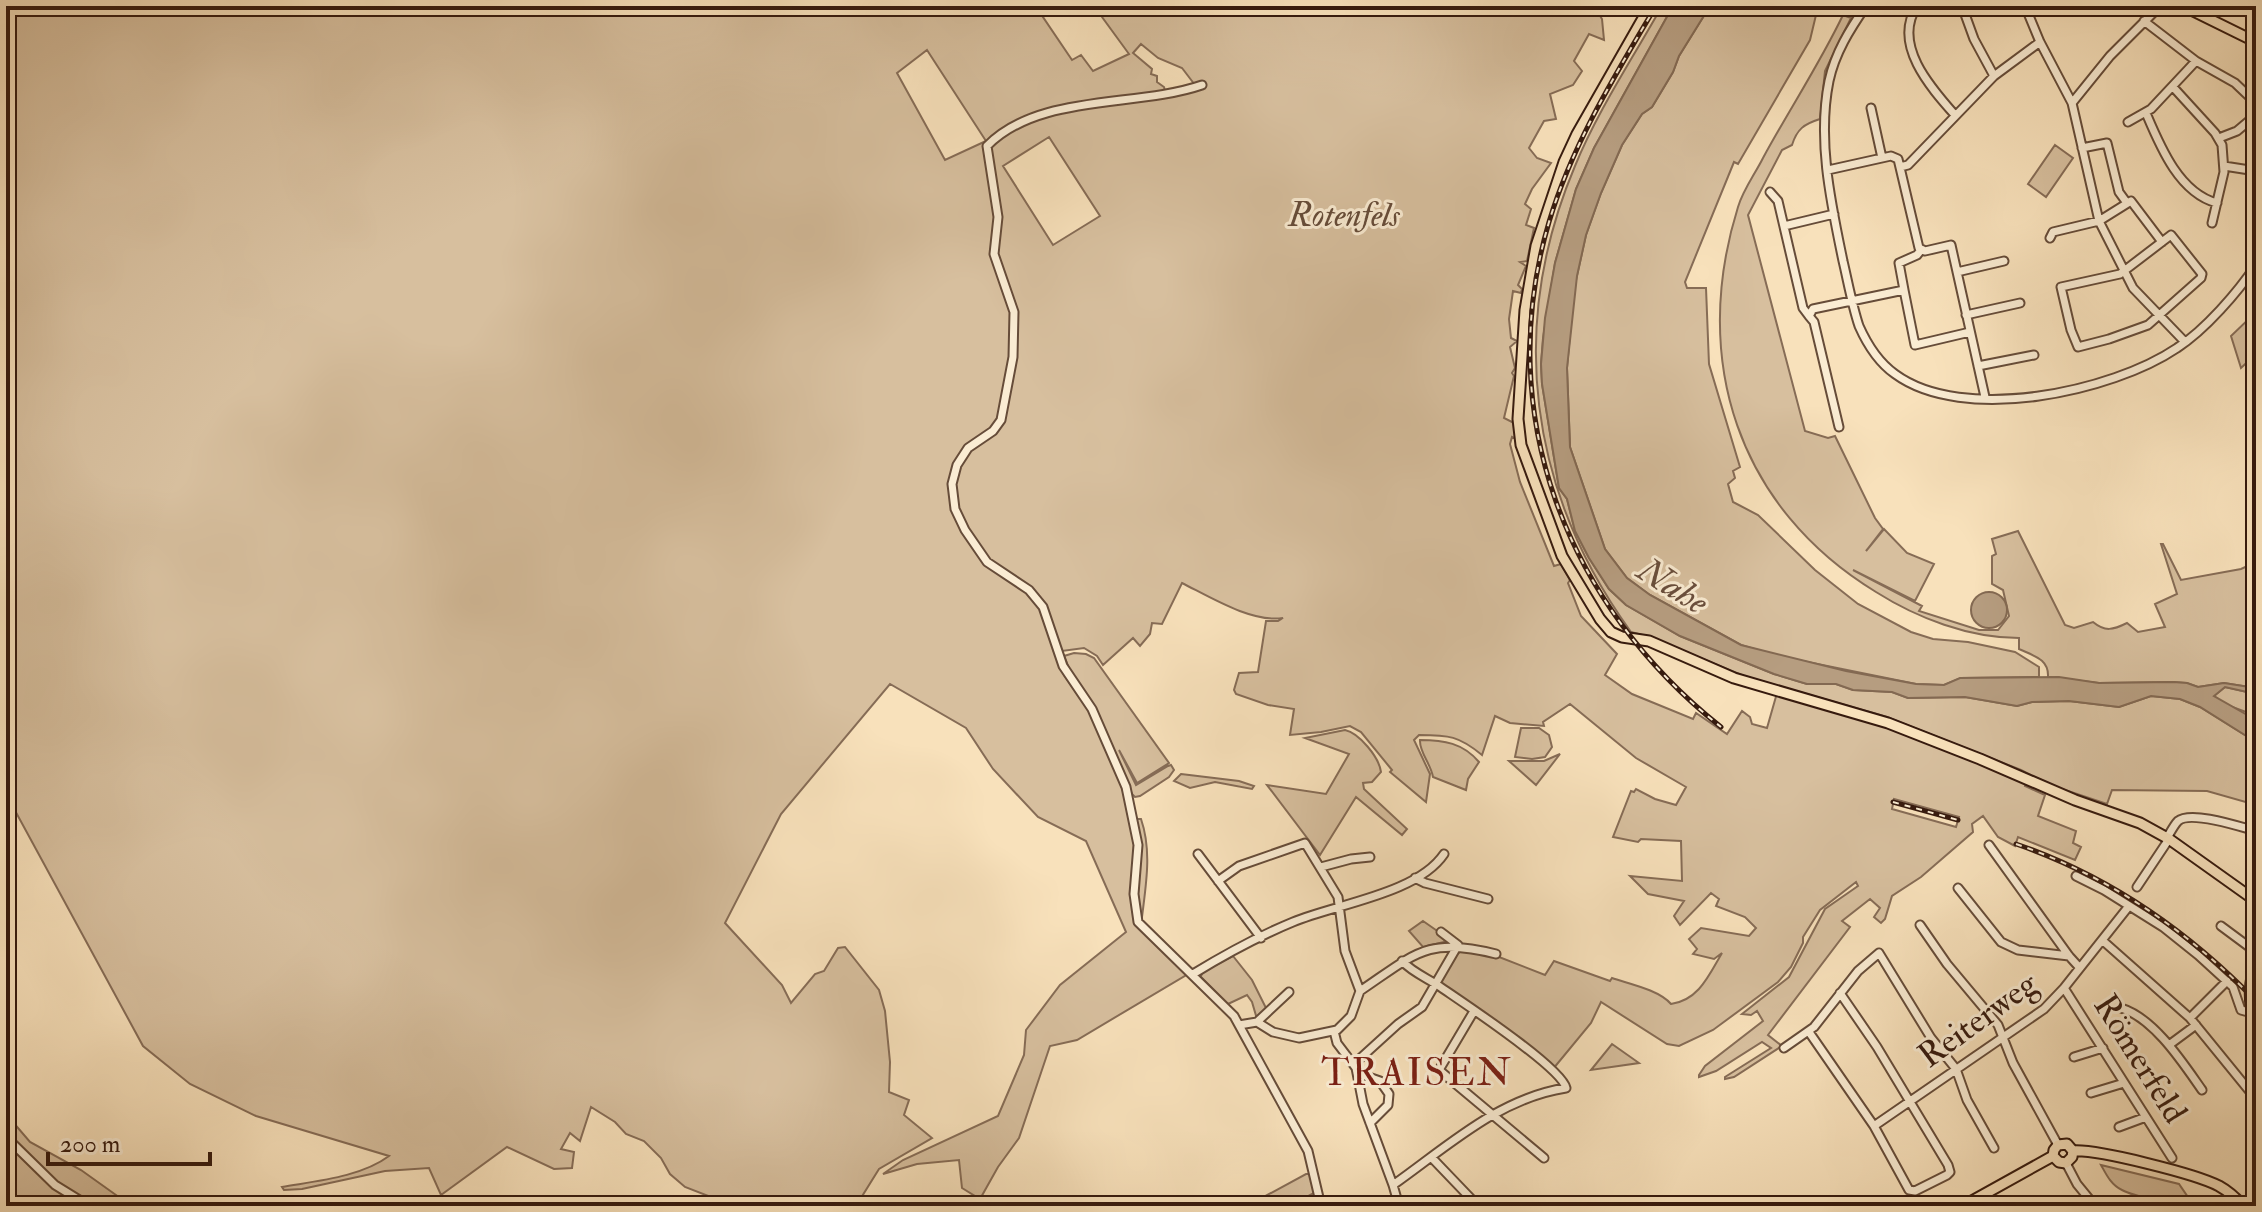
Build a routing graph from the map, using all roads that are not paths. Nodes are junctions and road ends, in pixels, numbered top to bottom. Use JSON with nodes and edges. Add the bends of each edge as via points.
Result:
{"nodes":[{"id":1,"x":1650,"y":6,"type":"edge"},
{"id":2,"x":1866,"y":6,"type":"edge"},
{"id":3,"x":1917,"y":6,"type":"edge"},
{"id":4,"x":1962,"y":6,"type":"edge"},
{"id":5,"x":2025,"y":6,"type":"edge"},
{"id":6,"x":2160,"y":6,"type":"edge"},
{"id":7,"x":2183,"y":6,"type":"edge"},
{"id":8,"x":2144,"y":21,"type":"junction"},
{"id":9,"x":2040,"y":42,"type":"junction"},
{"id":10,"x":2256,"y":42,"type":"edge"},
{"id":11,"x":2196,"y":61,"type":"junction"},
{"id":12,"x":1994,"y":76,"type":"junction"},
{"id":13,"x":1202,"y":85,"type":"dead end"},
{"id":14,"x":2173,"y":87,"type":"junction"},
{"id":15,"x":2072,"y":103,"type":"junction"},
{"id":16,"x":2256,"y":103,"type":"edge"},
{"id":17,"x":1871,"y":108,"type":"dead end"},
{"id":18,"x":2146,"y":113,"type":"junction"},
{"id":19,"x":1955,"y":115,"type":"junction"},
{"id":20,"x":2256,"y":115,"type":"edge"},
{"id":21,"x":2128,"y":122,"type":"dead end"},
{"id":22,"x":2219,"y":138,"type":"junction"},
{"id":23,"x":2082,"y":148,"type":"junction"},
{"id":24,"x":1882,"y":158,"type":"junction"},
{"id":25,"x":2224,"y":166,"type":"junction"},
{"id":26,"x":1900,"y":167,"type":"junction"},
{"id":27,"x":1828,"y":170,"type":"junction"},
{"id":28,"x":2256,"y":171,"type":"edge"},
{"id":29,"x":1770,"y":192,"type":"dead end"},
{"id":30,"x":2127,"y":203,"type":"junction"},
{"id":31,"x":2217,"y":203,"type":"junction"},
{"id":32,"x":1834,"y":214,"type":"junction"},
{"id":33,"x":2099,"y":221,"type":"junction"},
{"id":34,"x":2212,"y":223,"type":"dead end"},
{"id":35,"x":1784,"y":226,"type":"junction"},
{"id":36,"x":2050,"y":238,"type":"dead end"},
{"id":37,"x":2162,"y":242,"type":"junction"},
{"id":38,"x":1921,"y":250,"type":"junction"},
{"id":39,"x":2004,"y":261,"type":"dead end"},
{"id":40,"x":2256,"y":265,"type":"edge"},
{"id":41,"x":1957,"y":272,"type":"junction"},
{"id":42,"x":2124,"y":272,"type":"junction"},
{"id":43,"x":1904,"y":290,"type":"junction"},
{"id":44,"x":1852,"y":301,"type":"junction"},
{"id":45,"x":2020,"y":303,"type":"dead end"},
{"id":46,"x":1966,"y":315,"type":"junction"},
{"id":47,"x":1809,"y":316,"type":"junction"},
{"id":48,"x":2159,"y":316,"type":"junction"},
{"id":49,"x":1970,"y":332,"type":"junction"},
{"id":50,"x":2185,"y":342,"type":"junction"},
{"id":51,"x":2034,"y":355,"type":"dead end"},
{"id":52,"x":1978,"y":366,"type":"junction"},
{"id":53,"x":1985,"y":397,"type":"junction"},
{"id":54,"x":1839,"y":427,"type":"dead end"},
{"id":55,"x":2256,"y":831,"type":"edge"},
{"id":56,"x":2168,"y":838,"type":"junction"},
{"id":57,"x":1989,"y":845,"type":"dead end"},
{"id":58,"x":1198,"y":854,"type":"dead end"},
{"id":59,"x":1444,"y":854,"type":"dead end"},
{"id":60,"x":1370,"y":857,"type":"dead end"},
{"id":61,"x":1321,"y":867,"type":"junction"},
{"id":62,"x":2076,"y":876,"type":"dead end"},
{"id":63,"x":1415,"y":878,"type":"junction"},
{"id":64,"x":1218,"y":881,"type":"junction"},
{"id":65,"x":2137,"y":887,"type":"dead end"},
{"id":66,"x":1958,"y":888,"type":"dead end"},
{"id":67,"x":1488,"y":899,"type":"dead end"},
{"id":68,"x":2256,"y":901,"type":"edge"},
{"id":69,"x":2129,"y":906,"type":"junction"},
{"id":70,"x":1340,"y":909,"type":"junction"},
{"id":71,"x":1920,"y":925,"type":"dead end"},
{"id":72,"x":2221,"y":926,"type":"dead end"},
{"id":73,"x":1441,"y":932,"type":"dead end"},
{"id":74,"x":1261,"y":938,"type":"junction"},
{"id":75,"x":2102,"y":940,"type":"junction"},
{"id":76,"x":1458,"y":945,"type":"junction"},
{"id":77,"x":2256,"y":952,"type":"edge"},
{"id":78,"x":1496,"y":954,"type":"dead end"},
{"id":79,"x":2069,"y":956,"type":"junction"},
{"id":80,"x":1402,"y":961,"type":"junction"},
{"id":81,"x":2256,"y":961,"type":"edge"},
{"id":82,"x":2079,"y":967,"type":"junction"},
{"id":83,"x":1193,"y":974,"type":"junction"},
{"id":84,"x":2227,"y":981,"type":"junction"},
{"id":85,"x":1436,"y":984,"type":"junction"},
{"id":86,"x":2064,"y":988,"type":"junction"},
{"id":87,"x":1360,"y":991,"type":"junction"},
{"id":88,"x":1289,"y":992,"type":"dead end"},
{"id":89,"x":1840,"y":993,"type":"junction"},
{"id":90,"x":2121,"y":1008,"type":"dead end"},
{"id":91,"x":1474,"y":1011,"type":"junction"},
{"id":92,"x":2254,"y":1017,"type":"edge"},
{"id":93,"x":2193,"y":1021,"type":"junction"},
{"id":94,"x":1257,"y":1022,"type":"junction"},
{"id":95,"x":1239,"y":1025,"type":"junction"},
{"id":96,"x":1334,"y":1031,"type":"junction"},
{"id":97,"x":1809,"y":1032,"type":"junction"},
{"id":98,"x":2004,"y":1037,"type":"junction"},
{"id":99,"x":2169,"y":1045,"type":"junction"},
{"id":100,"x":1784,"y":1048,"type":"dead end"},
{"id":101,"x":2103,"y":1048,"type":"junction"},
{"id":102,"x":2074,"y":1057,"type":"dead end"},
{"id":103,"x":1354,"y":1064,"type":"junction"},
{"id":104,"x":1956,"y":1069,"type":"junction"},
{"id":105,"x":1357,"y":1073,"type":"junction"},
{"id":106,"x":2124,"y":1083,"type":"junction"},
{"id":107,"x":2202,"y":1090,"type":"dead end"},
{"id":108,"x":2091,"y":1093,"type":"dead end"},
{"id":109,"x":2256,"y":1099,"type":"edge"},
{"id":110,"x":1910,"y":1101,"type":"junction"},
{"id":111,"x":1495,"y":1115,"type":"junction"},
{"id":112,"x":2146,"y":1117,"type":"junction"},
{"id":113,"x":1370,"y":1123,"type":"junction"},
{"id":114,"x":1874,"y":1126,"type":"junction"},
{"id":115,"x":2119,"y":1127,"type":"dead end"},
{"id":116,"x":6,"y":1137,"type":"edge"},
{"id":117,"x":2058,"y":1145,"type":"junction"},
{"id":118,"x":1994,"y":1148,"type":"dead end"},
{"id":119,"x":2073,"y":1151,"type":"junction"},
{"id":120,"x":2053,"y":1156,"type":"junction"},
{"id":121,"x":1432,"y":1158,"type":"junction"},
{"id":122,"x":1544,"y":1158,"type":"dead end"},
{"id":123,"x":2172,"y":1158,"type":"dead end"},
{"id":124,"x":2066,"y":1163,"type":"junction"},
{"id":125,"x":1393,"y":1185,"type":"junction"},
{"id":126,"x":89,"y":1206,"type":"edge"},
{"id":127,"x":1321,"y":1206,"type":"edge"},
{"id":128,"x":1399,"y":1206,"type":"edge"},
{"id":129,"x":1478,"y":1206,"type":"edge"},
{"id":130,"x":1963,"y":1206,"type":"edge"},
{"id":131,"x":2095,"y":1206,"type":"edge"},
{"id":132,"x":2243,"y":1206,"type":"edge"}],
"edges":[{"from":1,"to":56,"type":"main road","via":[[1564,162],[1528,282],[1519,389],[1521,445],[1572,575],[1616,635],[1649,641],[1734,678],[1888,723]]},
{"from":2,"to":27,"type":"street","via":[[1832,67],[1825,110]]},
{"from":3,"to":19,"type":"street","via":[[1908,31],[1913,54]]},
{"from":4,"to":12,"type":"street"},
{"from":5,"to":9,"type":"street"},
{"from":6,"to":8,"type":"street"},
{"from":7,"to":10,"type":"main road"},
{"from":8,"to":11,"type":"street"},
{"from":8,"to":15,"type":"street"},
{"from":9,"to":12,"type":"street"},
{"from":9,"to":15,"type":"street"},
{"from":11,"to":14,"type":"street"},
{"from":11,"to":16,"type":"street","via":[[2235,83]]},
{"from":12,"to":19,"type":"street"},
{"from":13,"to":83,"type":"street","via":[[1169,95],[1041,113],[987,146],[998,217],[993,250],[1014,312],[1012,370],[1003,416],[972,443],[953,477],[954,504],[965,530],[984,559],[1029,590],[1043,607],[1061,660],[1092,709],[1126,787],[1138,845],[1138,922]]},
{"from":14,"to":18,"type":"street"},
{"from":14,"to":22,"type":"street"},
{"from":15,"to":23,"type":"street"},
{"from":17,"to":24,"type":"street"},
{"from":18,"to":21,"type":"street"},
{"from":18,"to":31,"type":"street","via":[[2174,168],[2199,194]]},
{"from":19,"to":26,"type":"street","via":[[1908,165]]},
{"from":20,"to":22,"type":"street"},
{"from":22,"to":25,"type":"street"},
{"from":23,"to":30,"type":"street","via":[[2107,143],[2119,192]]},
{"from":23,"to":33,"type":"street"},
{"from":24,"to":26,"type":"street","via":[[1896,157]]},
{"from":24,"to":27,"type":"street"},
{"from":25,"to":28,"type":"street"},
{"from":25,"to":31,"type":"street"},
{"from":26,"to":38,"type":"street"},
{"from":27,"to":32,"type":"street"},
{"from":29,"to":35,"type":"street"},
{"from":30,"to":33,"type":"street"},
{"from":30,"to":37,"type":"street","via":[[2134,203]]},
{"from":31,"to":34,"type":"street"},
{"from":32,"to":35,"type":"street"},
{"from":32,"to":44,"type":"street"},
{"from":33,"to":36,"type":"street","via":[[2053,232]]},
{"from":33,"to":42,"type":"street"},
{"from":35,"to":47,"type":"street"},
{"from":37,"to":42,"type":"street"},
{"from":37,"to":48,"type":"street","via":[[2171,235],[2202,274]]},
{"from":38,"to":41,"type":"street","via":[[1951,245]]},
{"from":38,"to":43,"type":"street","via":[[1899,263]]},
{"from":39,"to":41,"type":"street"},
{"from":40,"to":50,"type":"street"},
{"from":41,"to":46,"type":"street"},
{"from":42,"to":48,"type":"street"},
{"from":42,"to":48,"type":"street","via":[[2061,287],[2076,345],[2109,339]]},
{"from":43,"to":44,"type":"street"},
{"from":43,"to":49,"type":"street","via":[[1915,345]]},
{"from":44,"to":47,"type":"street","via":[[1813,309]]},
{"from":44,"to":53,"type":"street","via":[[1867,342],[1895,374],[1935,392]]},
{"from":45,"to":46,"type":"street"},
{"from":46,"to":49,"type":"street"},
{"from":47,"to":54,"type":"street"},
{"from":48,"to":50,"type":"street"},
{"from":49,"to":52,"type":"street"},
{"from":50,"to":53,"type":"street","via":[[2136,370],[2084,387],[2038,396]]},
{"from":51,"to":52,"type":"street"},
{"from":52,"to":53,"type":"street"},
{"from":55,"to":56,"type":"street","via":[[2184,818]]},
{"from":56,"to":65,"type":"street"},
{"from":56,"to":68,"type":"main road"},
{"from":57,"to":79,"type":"street"},
{"from":58,"to":64,"type":"street"},
{"from":59,"to":63,"type":"street"},
{"from":60,"to":61,"type":"street"},
{"from":61,"to":64,"type":"street","via":[[1305,843],[1239,866]]},
{"from":61,"to":70,"type":"street"},
{"from":62,"to":69,"type":"street"},
{"from":63,"to":67,"type":"street"},
{"from":63,"to":70,"type":"street"},
{"from":64,"to":74,"type":"street"},
{"from":66,"to":79,"type":"street","via":[[2001,942],[2018,950]]},
{"from":69,"to":75,"type":"street","name":"Reiterweg"},
{"from":69,"to":84,"type":"street"},
{"from":70,"to":74,"type":"street"},
{"from":70,"to":87,"type":"street","via":[[1345,951]]},
{"from":71,"to":98,"type":"street"},
{"from":72,"to":77,"type":"street"},
{"from":73,"to":76,"type":"street"},
{"from":74,"to":83,"type":"street"},
{"from":75,"to":82,"type":"street","name":"Reiterweg"},
{"from":75,"to":93,"type":"street"},
{"from":76,"to":78,"type":"street"},
{"from":76,"to":80,"type":"street"},
{"from":76,"to":85,"type":"street"},
{"from":79,"to":82,"type":"street"},
{"from":80,"to":85,"type":"street"},
{"from":80,"to":87,"type":"street"},
{"from":81,"to":92,"type":"main road"},
{"from":82,"to":86,"type":"street","name":"Reiterweg"},
{"from":83,"to":95,"type":"street"},
{"from":84,"to":92,"type":"street","via":[[2241,1010]]},
{"from":84,"to":93,"type":"street"},
{"from":85,"to":91,"type":"street"},
{"from":85,"to":103,"type":"street","via":[[1422,1007]]},
{"from":86,"to":98,"type":"street","name":"Reiterweg"},
{"from":86,"to":101,"type":"street","name":"Römerfeld"},
{"from":87,"to":96,"type":"street","via":[[1351,1016]]},
{"from":88,"to":94,"type":"street"},
{"from":89,"to":97,"type":"street"},
{"from":89,"to":104,"type":"street","via":[[1879,953]]},
{"from":89,"to":110,"type":"street"},
{"from":90,"to":99,"type":"street"},
{"from":91,"to":111,"type":"street","via":[[1439,1070]]},
{"from":91,"to":111,"type":"street","via":[[1565,1083],[1566,1088]]},
{"from":93,"to":99,"type":"street"},
{"from":93,"to":109,"type":"street"},
{"from":94,"to":95,"type":"street"},
{"from":94,"to":96,"type":"street","via":[[1299,1038]]},
{"from":95,"to":127,"type":"street","via":[[1308,1151]]},
{"from":96,"to":103,"type":"street"},
{"from":97,"to":100,"type":"street"},
{"from":97,"to":114,"type":"street"},
{"from":98,"to":104,"type":"street","name":"Reiterweg"},
{"from":98,"to":117,"type":"street"},
{"from":99,"to":107,"type":"street"},
{"from":101,"to":102,"type":"street"},
{"from":101,"to":106,"type":"street","name":"Römerfeld"},
{"from":103,"to":105,"type":"street"},
{"from":104,"to":110,"type":"street","name":"Reiterweg"},
{"from":104,"to":118,"type":"street"},
{"from":105,"to":113,"type":"street"},
{"from":105,"to":113,"type":"street","via":[[1380,1081],[1389,1094],[1388,1105]]},
{"from":106,"to":108,"type":"street"},
{"from":106,"to":112,"type":"street","name":"Römerfeld"},
{"from":110,"to":114,"type":"street","name":"Reiterweg"},
{"from":110,"to":114,"type":"street","via":[[1950,1172],[1915,1191],[1907,1187]]},
{"from":111,"to":121,"type":"street"},
{"from":111,"to":122,"type":"street"},
{"from":112,"to":115,"type":"street"},
{"from":112,"to":123,"type":"street","name":"Römerfeld"},
{"from":113,"to":125,"type":"street"},
{"from":116,"to":126,"type":"street","via":[[55,1185]]},
{"from":117,"to":119,"type":"main road","via":[[2067,1144]]},
{"from":117,"to":120,"type":"main road"},
{"from":119,"to":124,"type":"main road"},
{"from":119,"to":132,"type":"main road","via":[[2096,1152],[2212,1183]]},
{"from":120,"to":124,"type":"main road"},
{"from":120,"to":130,"type":"main road"},
{"from":121,"to":125,"type":"street"},
{"from":121,"to":129,"type":"street"},
{"from":124,"to":131,"type":"street"},
{"from":125,"to":128,"type":"street"}]}
